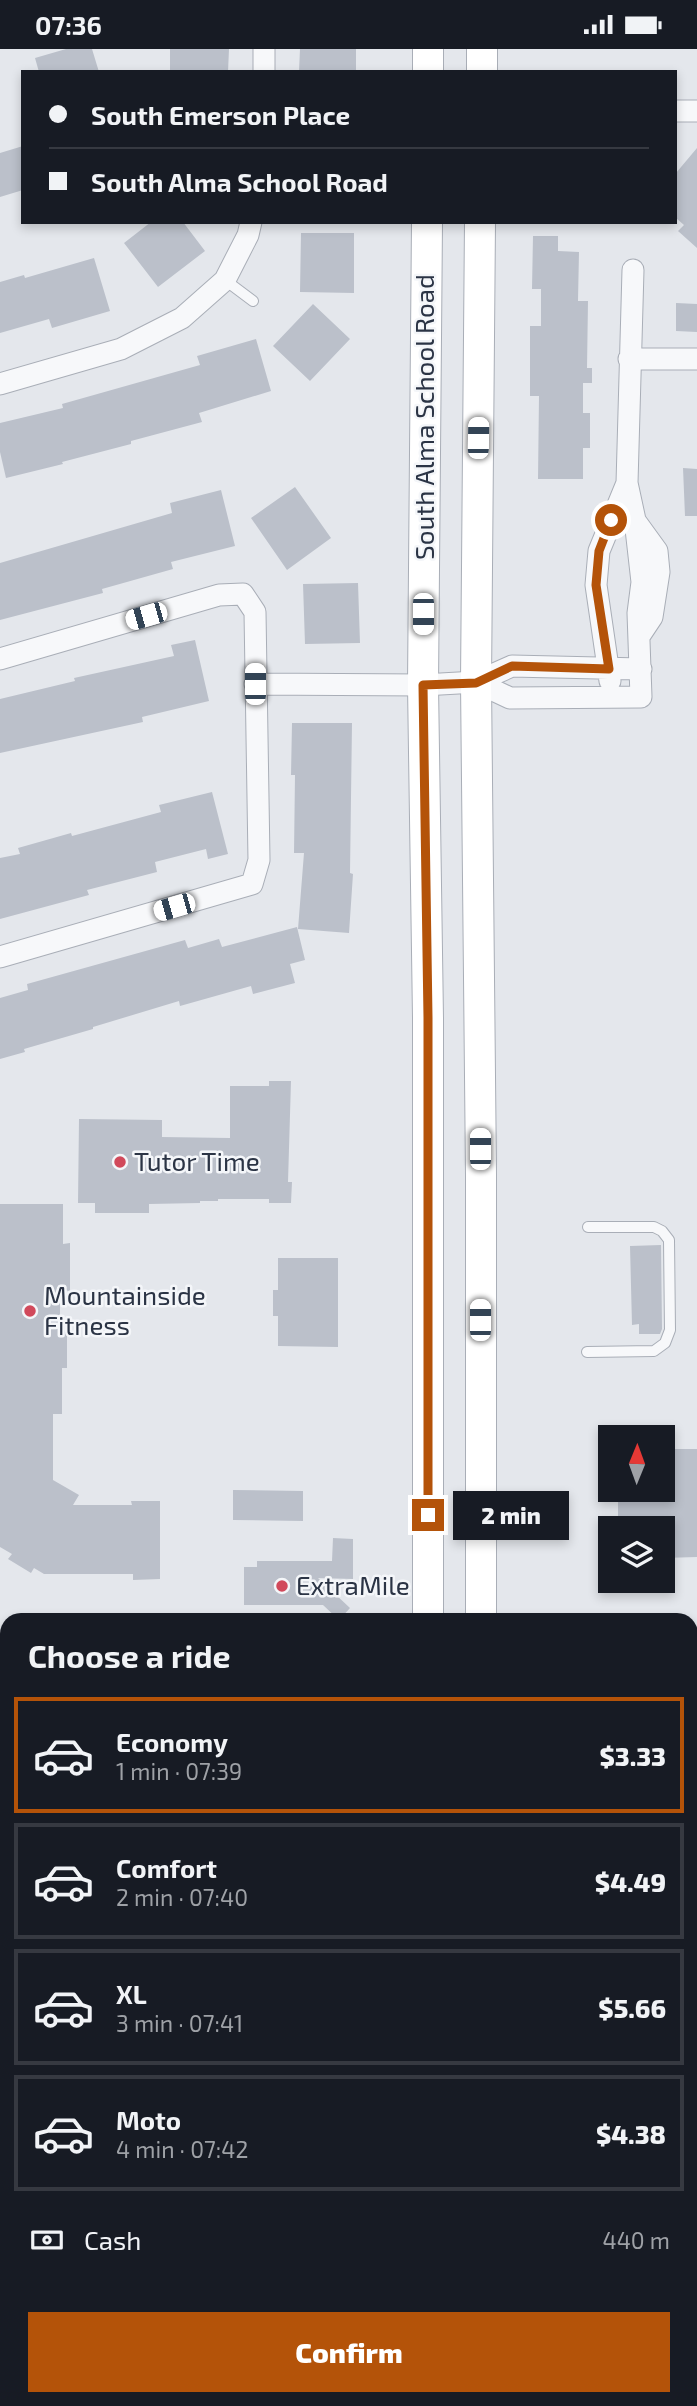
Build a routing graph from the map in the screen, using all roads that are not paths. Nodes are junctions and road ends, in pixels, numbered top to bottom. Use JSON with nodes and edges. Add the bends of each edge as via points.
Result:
{"nodes":[{"id":1,"x":264,"y":49,"type":"edge"},
{"id":2,"x":428,"y":49,"type":"edge"},
{"id":3,"x":482,"y":49,"type":"edge"},
{"id":4,"x":264,"y":70,"type":"edge"},
{"id":5,"x":428,"y":70,"type":"edge"},
{"id":6,"x":482,"y":70,"type":"edge"},
{"id":7,"x":677,"y":111,"type":"edge"},
{"id":8,"x":697,"y":111,"type":"edge"},
{"id":9,"x":251,"y":224,"type":"edge"},
{"id":10,"x":427,"y":224,"type":"edge"},
{"id":11,"x":481,"y":224,"type":"edge"},
{"id":12,"x":634,"y":270,"type":"dead end"},
{"id":13,"x":225,"y":280,"type":"junction"},
{"id":14,"x":253,"y":300,"type":"dead end"},
{"id":15,"x":629,"y":359,"type":"junction"},
{"id":16,"x":697,"y":359,"type":"edge"},
{"id":17,"x":0,"y":384,"type":"edge"},
{"id":18,"x":626,"y":483,"type":"junction"},
{"id":19,"x":0,"y":659,"type":"edge"},
{"id":20,"x":609,"y":669,"type":"junction"},
{"id":21,"x":641,"y":669,"type":"junction"},
{"id":22,"x":476,"y":683,"type":"junction"},
{"id":23,"x":255,"y":684,"type":"junction"},
{"id":24,"x":423,"y":685,"type":"junction"},
{"id":25,"x":611,"y":698,"type":"junction"},
{"id":26,"x":0,"y":957,"type":"edge"},
{"id":27,"x":587,"y":1227,"type":"dead end"},
{"id":28,"x":587,"y":1352,"type":"dead end"},
{"id":29,"x":428,"y":1613,"type":"edge"},
{"id":30,"x":481,"y":1613,"type":"edge"}],
"edges":[{"from":1,"to":4,"type":"street"},
{"from":2,"to":5,"type":"main road"},
{"from":3,"to":6,"type":"main road"},
{"from":7,"to":8,"type":"street"},
{"from":9,"to":13,"type":"street"},
{"from":10,"to":24,"type":"main road","name":"South Alma School Road"},
{"from":11,"to":22,"type":"main road","name":"South Alma School Road"},
{"from":12,"to":15,"type":"street"},
{"from":13,"to":14,"type":"lane"},
{"from":13,"to":17,"type":"street","via":[[182,318],[121,349]]},
{"from":15,"to":16,"type":"street"},
{"from":15,"to":18,"type":"street"},
{"from":18,"to":20,"type":"street","via":[[599,551],[596,585]]},
{"from":18,"to":21,"type":"street","via":[[642,582],[638,613]]},
{"from":19,"to":23,"type":"street","via":[[219,594],[243,594],[255,612]]},
{"from":20,"to":21,"type":"street"},
{"from":20,"to":22,"type":"street","via":[[512,666]]},
{"from":20,"to":25,"type":"street"},
{"from":21,"to":25,"type":"street","via":[[641,697]]},
{"from":22,"to":24,"type":"street"},
{"from":22,"to":25,"type":"street","via":[[510,698]]},
{"from":22,"to":30,"type":"main road","name":"South Alma School Road","via":[[488,1175]]},
{"from":23,"to":24,"type":"street"},
{"from":23,"to":26,"type":"street","via":[[259,860],[252,884]]},
{"from":24,"to":29,"type":"main road","name":"South Alma School Road"},
{"from":27,"to":28,"type":"lane","via":[[654,1227],[662,1231],[668,1240],[670,1330],[665,1343],[654,1351]]}]}
